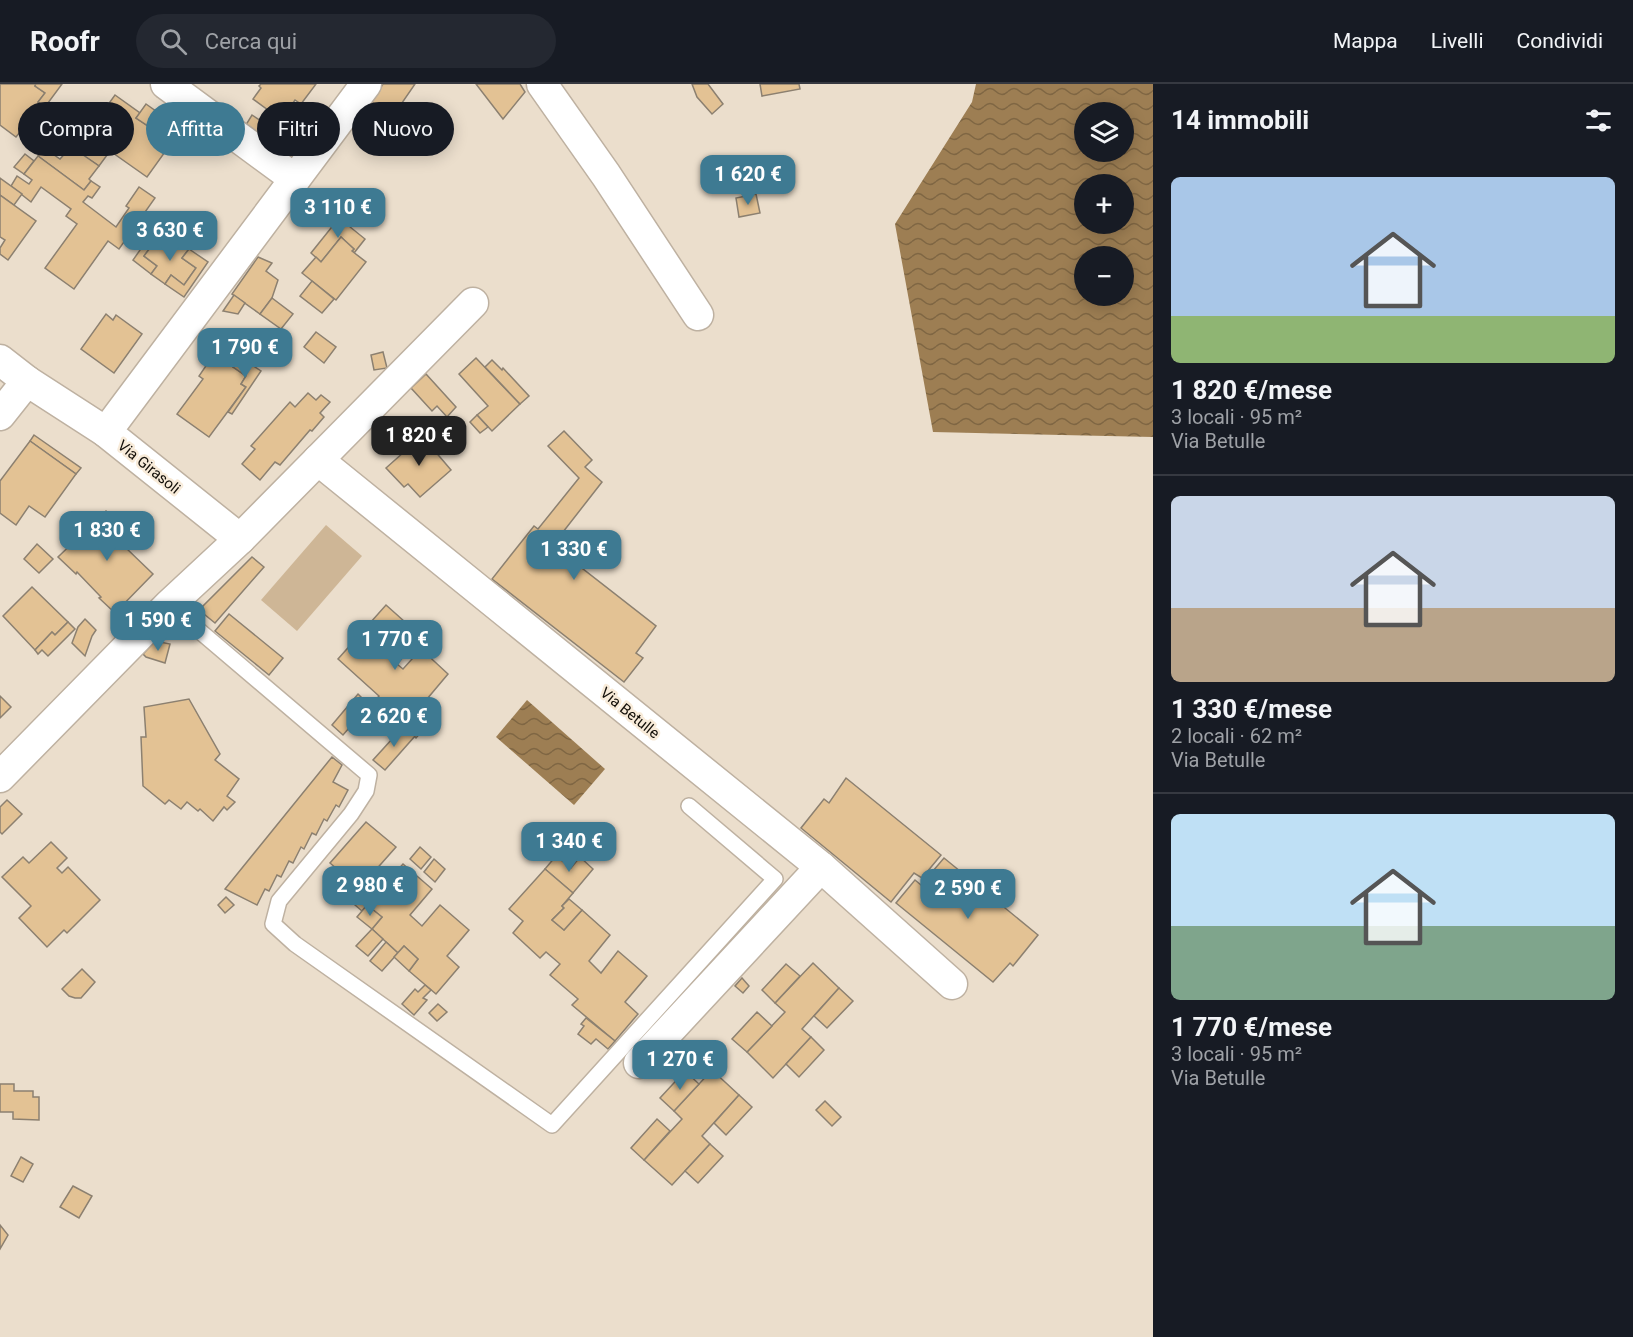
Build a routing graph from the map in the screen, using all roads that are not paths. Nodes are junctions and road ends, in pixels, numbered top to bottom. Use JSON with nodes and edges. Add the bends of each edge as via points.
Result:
{"nodes":[{"id":1,"x":166,"y":84,"type":"edge"},
{"id":2,"x":366,"y":84,"type":"edge"},
{"id":3,"x":542,"y":84,"type":"edge"},
{"id":4,"x":295,"y":179,"type":"junction"},
{"id":5,"x":473,"y":303,"type":"dead end"},
{"id":6,"x":698,"y":315,"type":"dead end"},
{"id":7,"x":0,"y":360,"type":"edge"},
{"id":8,"x":27,"y":381,"type":"junction"},
{"id":9,"x":0,"y":415,"type":"edge"},
{"id":10,"x":106,"y":432,"type":"junction"},
{"id":11,"x":318,"y":460,"type":"junction"},
{"id":12,"x":240,"y":539,"type":"junction"},
{"id":13,"x":169,"y":605,"type":"junction"},
{"id":14,"x":0,"y":777,"type":"edge"},
{"id":15,"x":689,"y":806,"type":"dead end"},
{"id":16,"x":821,"y":867,"type":"junction"},
{"id":17,"x":952,"y":984,"type":"dead end"},
{"id":18,"x":639,"y":1063,"type":"dead end"}],
"edges":[{"from":1,"to":4,"type":"street"},
{"from":2,"to":4,"type":"street","name":"Via Girasoli"},
{"from":3,"to":6,"type":"street"},
{"from":4,"to":10,"type":"street","name":"Via Girasoli"},
{"from":5,"to":11,"type":"street"},
{"from":7,"to":8,"type":"street"},
{"from":8,"to":9,"type":"street"},
{"from":8,"to":10,"type":"street"},
{"from":10,"to":12,"type":"street","name":"Via Girasoli"},
{"from":11,"to":12,"type":"street"},
{"from":11,"to":16,"type":"street","name":"Via Betulle"},
{"from":12,"to":13,"type":"street"},
{"from":13,"to":14,"type":"street"},
{"from":13,"to":15,"type":"lane","via":[[369,774],[366,791],[351,814],[279,902],[273,924],[295,944],[552,1125],[775,879]]},
{"from":16,"to":17,"type":"street","name":"Via Betulle"},
{"from":16,"to":18,"type":"street"}]}
